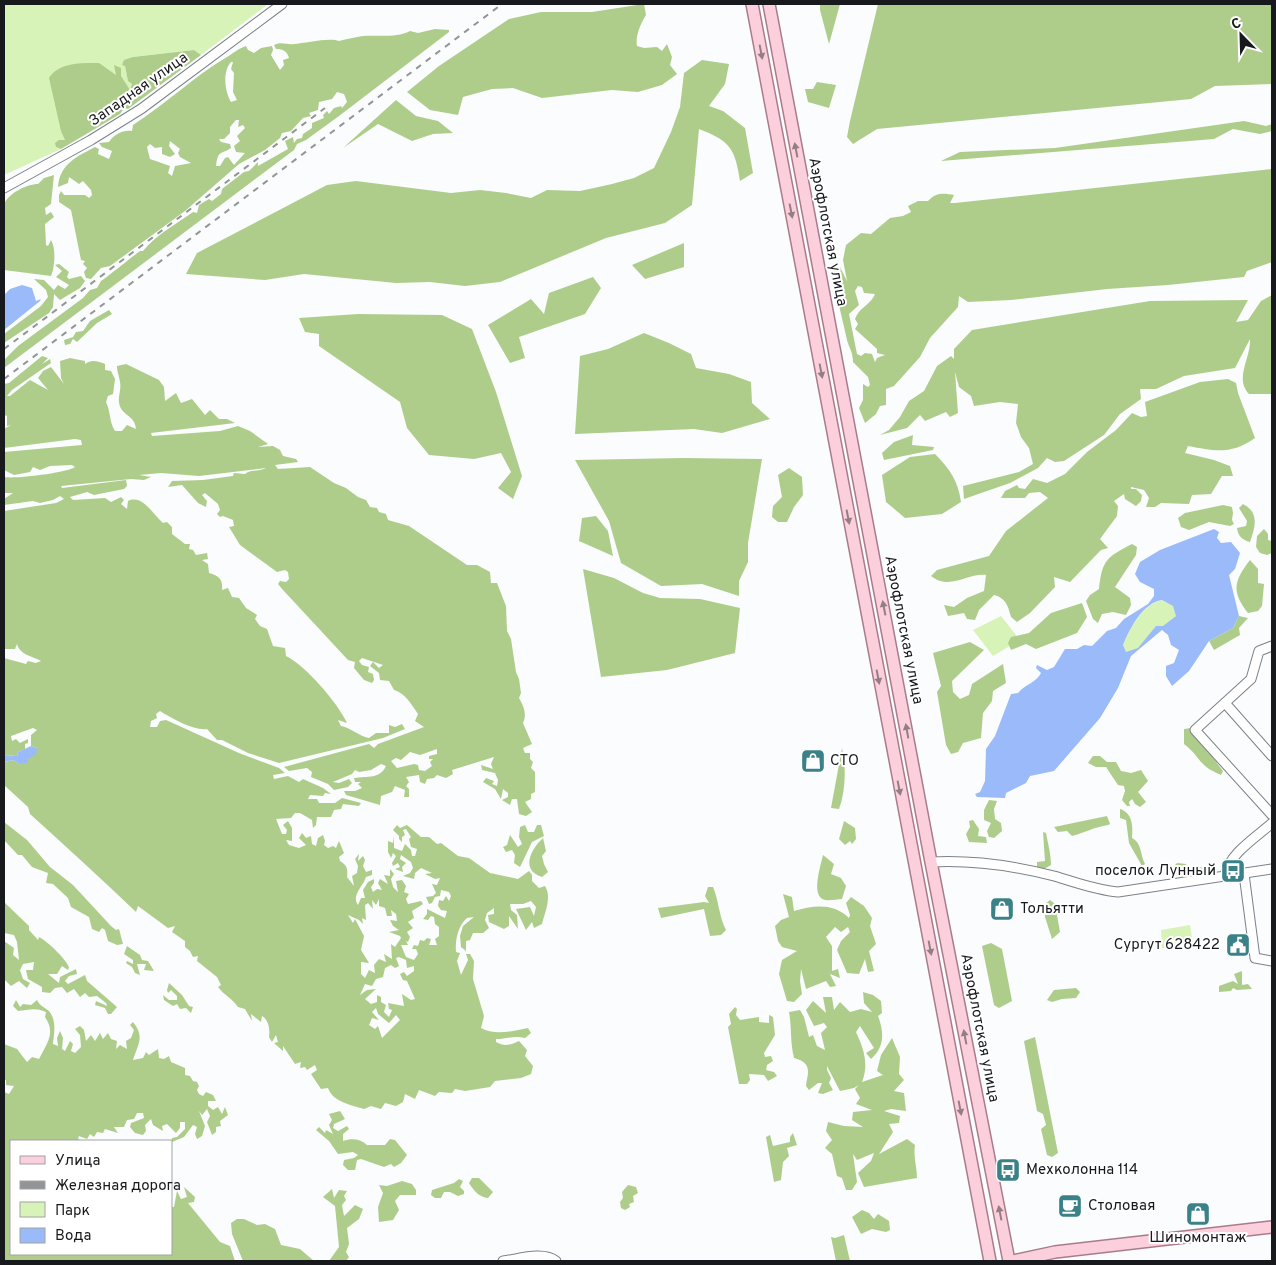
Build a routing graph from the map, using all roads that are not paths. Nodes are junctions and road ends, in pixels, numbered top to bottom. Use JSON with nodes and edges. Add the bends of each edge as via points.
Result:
{"nodes":[{"id":1,"x":282,"y":4,"type":"edge"},
{"id":2,"x":752,"y":4,"type":"edge"},
{"id":3,"x":769,"y":4,"type":"edge"},
{"id":4,"x":4,"y":188,"type":"edge"},
{"id":5,"x":1272,"y":646,"type":"edge"},
{"id":6,"x":1225,"y":704,"type":"junction"},
{"id":7,"x":1272,"y":756,"type":"edge"},
{"id":8,"x":1272,"y":815,"type":"edge"},
{"id":9,"x":1272,"y":823,"type":"edge"},
{"id":10,"x":931,"y":862,"type":"junction"},
{"id":11,"x":1272,"y":868,"type":"edge"},
{"id":12,"x":1244,"y":874,"type":"junction"},
{"id":13,"x":1226,"y":875,"type":"junction"},
{"id":14,"x":1272,"y":961,"type":"edge"},
{"id":15,"x":1272,"y":1227,"type":"edge"},
{"id":16,"x":503,"y":1261,"type":"edge"},
{"id":17,"x":556,"y":1261,"type":"edge"},
{"id":18,"x":990,"y":1261,"type":"edge"},
{"id":19,"x":1011,"y":1261,"type":"edge"}],
"edges":[{"from":1,"to":4,"type":"street","name":"Западная улица","via":[[141,109]]},
{"from":2,"to":18,"type":"main road","name":"Аэрофлотская улица","one_way":true},
{"from":10,"to":3,"type":"main road","name":"Аэрофлотская улица","one_way":true},
{"from":5,"to":6,"type":"street","via":[[1259,651],[1251,679]]},
{"from":6,"to":7,"type":"street"},
{"from":6,"to":8,"type":"street","via":[[1195,730]]},
{"from":9,"to":13,"type":"street","via":[[1235,856]]},
{"from":10,"to":13,"type":"street","via":[[954,861],[1016,868],[1118,892]]},
{"from":19,"to":10,"type":"main road","name":"Аэрофлотская улица","one_way":true},
{"from":11,"to":12,"type":"street"},
{"from":12,"to":13,"type":"street"},
{"from":12,"to":14,"type":"street","via":[[1255,958]]},
{"from":15,"to":19,"type":"main road","via":[[1055,1252]]},
{"from":16,"to":17,"type":"street","via":[[548,1256]]}]}
